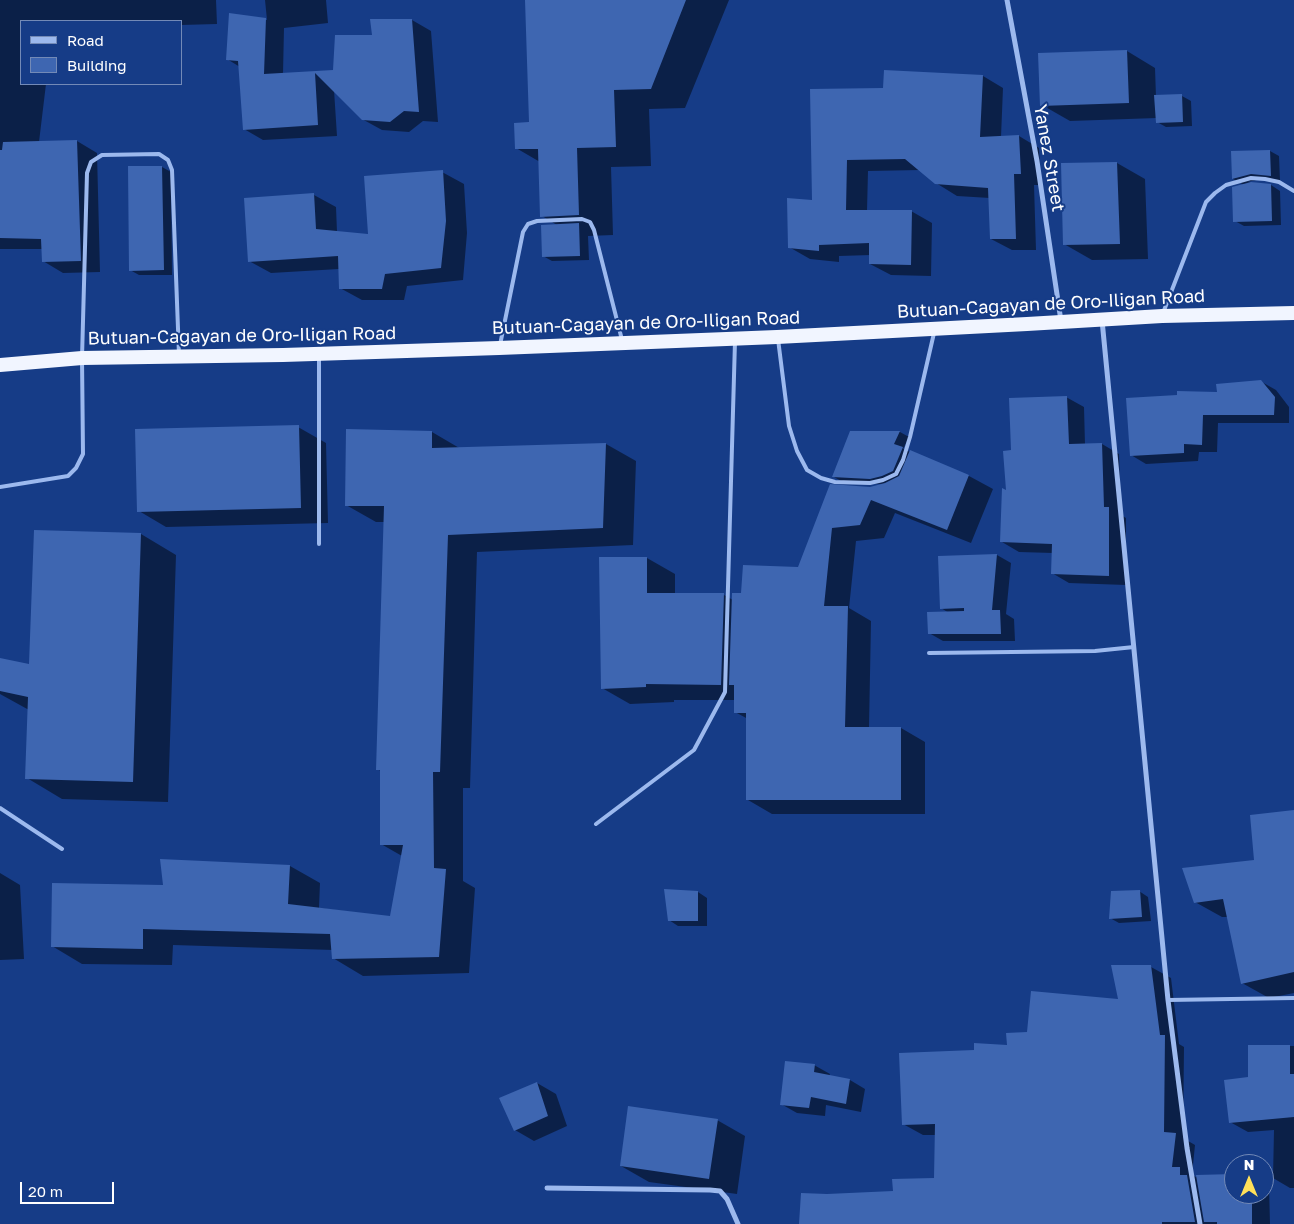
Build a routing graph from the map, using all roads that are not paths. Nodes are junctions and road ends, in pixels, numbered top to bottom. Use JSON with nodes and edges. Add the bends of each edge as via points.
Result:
{"nodes":[{"id":1,"x":1007,"y":0,"type":"edge"},
{"id":2,"x":1294,"y":191,"type":"edge"},
{"id":3,"x":1294,"y":313,"type":"edge"},
{"id":4,"x":1162,"y":316,"type":"junction"},
{"id":5,"x":1102,"y":320,"type":"junction"},
{"id":6,"x":1061,"y":322,"type":"junction"},
{"id":7,"x":935,"y":328,"type":"junction"},
{"id":8,"x":777,"y":337,"type":"junction"},
{"id":9,"x":735,"y":338,"type":"junction"},
{"id":10,"x":623,"y":342,"type":"junction"},
{"id":11,"x":499,"y":348,"type":"junction"},
{"id":12,"x":319,"y":354,"type":"junction"},
{"id":13,"x":179,"y":356,"type":"junction"},
{"id":14,"x":82,"y":358,"type":"junction"},
{"id":15,"x":0,"y":365,"type":"edge"},
{"id":16,"x":0,"y":487,"type":"edge"},
{"id":17,"x":319,"y":544,"type":"dead end"},
{"id":18,"x":1134,"y":647,"type":"junction"},
{"id":19,"x":929,"y":653,"type":"dead end"},
{"id":20,"x":0,"y":808,"type":"edge"},
{"id":21,"x":596,"y":824,"type":"dead end"},
{"id":22,"x":62,"y":849,"type":"dead end"},
{"id":23,"x":1294,"y":998,"type":"edge"},
{"id":24,"x":1168,"y":1000,"type":"junction"},
{"id":25,"x":547,"y":1188,"type":"dead end"},
{"id":26,"x":738,"y":1224,"type":"edge"},
{"id":27,"x":1200,"y":1224,"type":"edge"}],
"edges":[{"from":1,"to":6,"type":"street","name":"Yanez Street","via":[[1037,161]]},
{"from":2,"to":4,"type":"lane","via":[[1279,182],[1251,178],[1226,186],[1206,202]]},
{"from":3,"to":4,"type":"highway","name":"Butuan-Cagayan de Oro-Iligan Road"},
{"from":4,"to":5,"type":"highway","name":"Butuan-Cagayan de Oro-Iligan Road"},
{"from":5,"to":6,"type":"highway","name":"Butuan-Cagayan de Oro-Iligan Road"},
{"from":5,"to":18,"type":"street"},
{"from":6,"to":7,"type":"highway","name":"Butuan-Cagayan de Oro-Iligan Road"},
{"from":7,"to":8,"type":"highway","name":"Butuan-Cagayan de Oro-Iligan Road"},
{"from":7,"to":8,"type":"lane","via":[[903,460],[896,474],[870,483],[835,482],[807,470],[796,451],[789,426]]},
{"from":8,"to":9,"type":"highway","name":"Butuan-Cagayan de Oro-Iligan Road"},
{"from":9,"to":10,"type":"highway","name":"Butuan-Cagayan de Oro-Iligan Road"},
{"from":9,"to":21,"type":"lane","via":[[725,692],[694,750]]},
{"from":10,"to":11,"type":"highway","name":"Butuan-Cagayan de Oro-Iligan Road"},
{"from":10,"to":11,"type":"lane","via":[[590,222],[582,219],[536,221],[528,224],[523,232]]},
{"from":11,"to":12,"type":"highway","name":"Butuan-Cagayan de Oro-Iligan Road"},
{"from":12,"to":13,"type":"highway","name":"Butuan-Cagayan de Oro-Iligan Road"},
{"from":12,"to":17,"type":"lane"},
{"from":13,"to":14,"type":"highway","name":"Butuan-Cagayan de Oro-Iligan Road"},
{"from":13,"to":14,"type":"lane","via":[[172,170],[168,160],[159,154],[102,155],[91,162],[87,172]]},
{"from":14,"to":15,"type":"highway","name":"Butuan-Cagayan de Oro-Iligan Road"},
{"from":14,"to":16,"type":"lane","via":[[83,454],[76,468],[68,476]]},
{"from":18,"to":19,"type":"lane","via":[[1095,651]]},
{"from":18,"to":24,"type":"street"},
{"from":20,"to":22,"type":"lane"},
{"from":23,"to":24,"type":"lane"},
{"from":24,"to":27,"type":"street"},
{"from":25,"to":26,"type":"street","via":[[720,1191]]}]}
